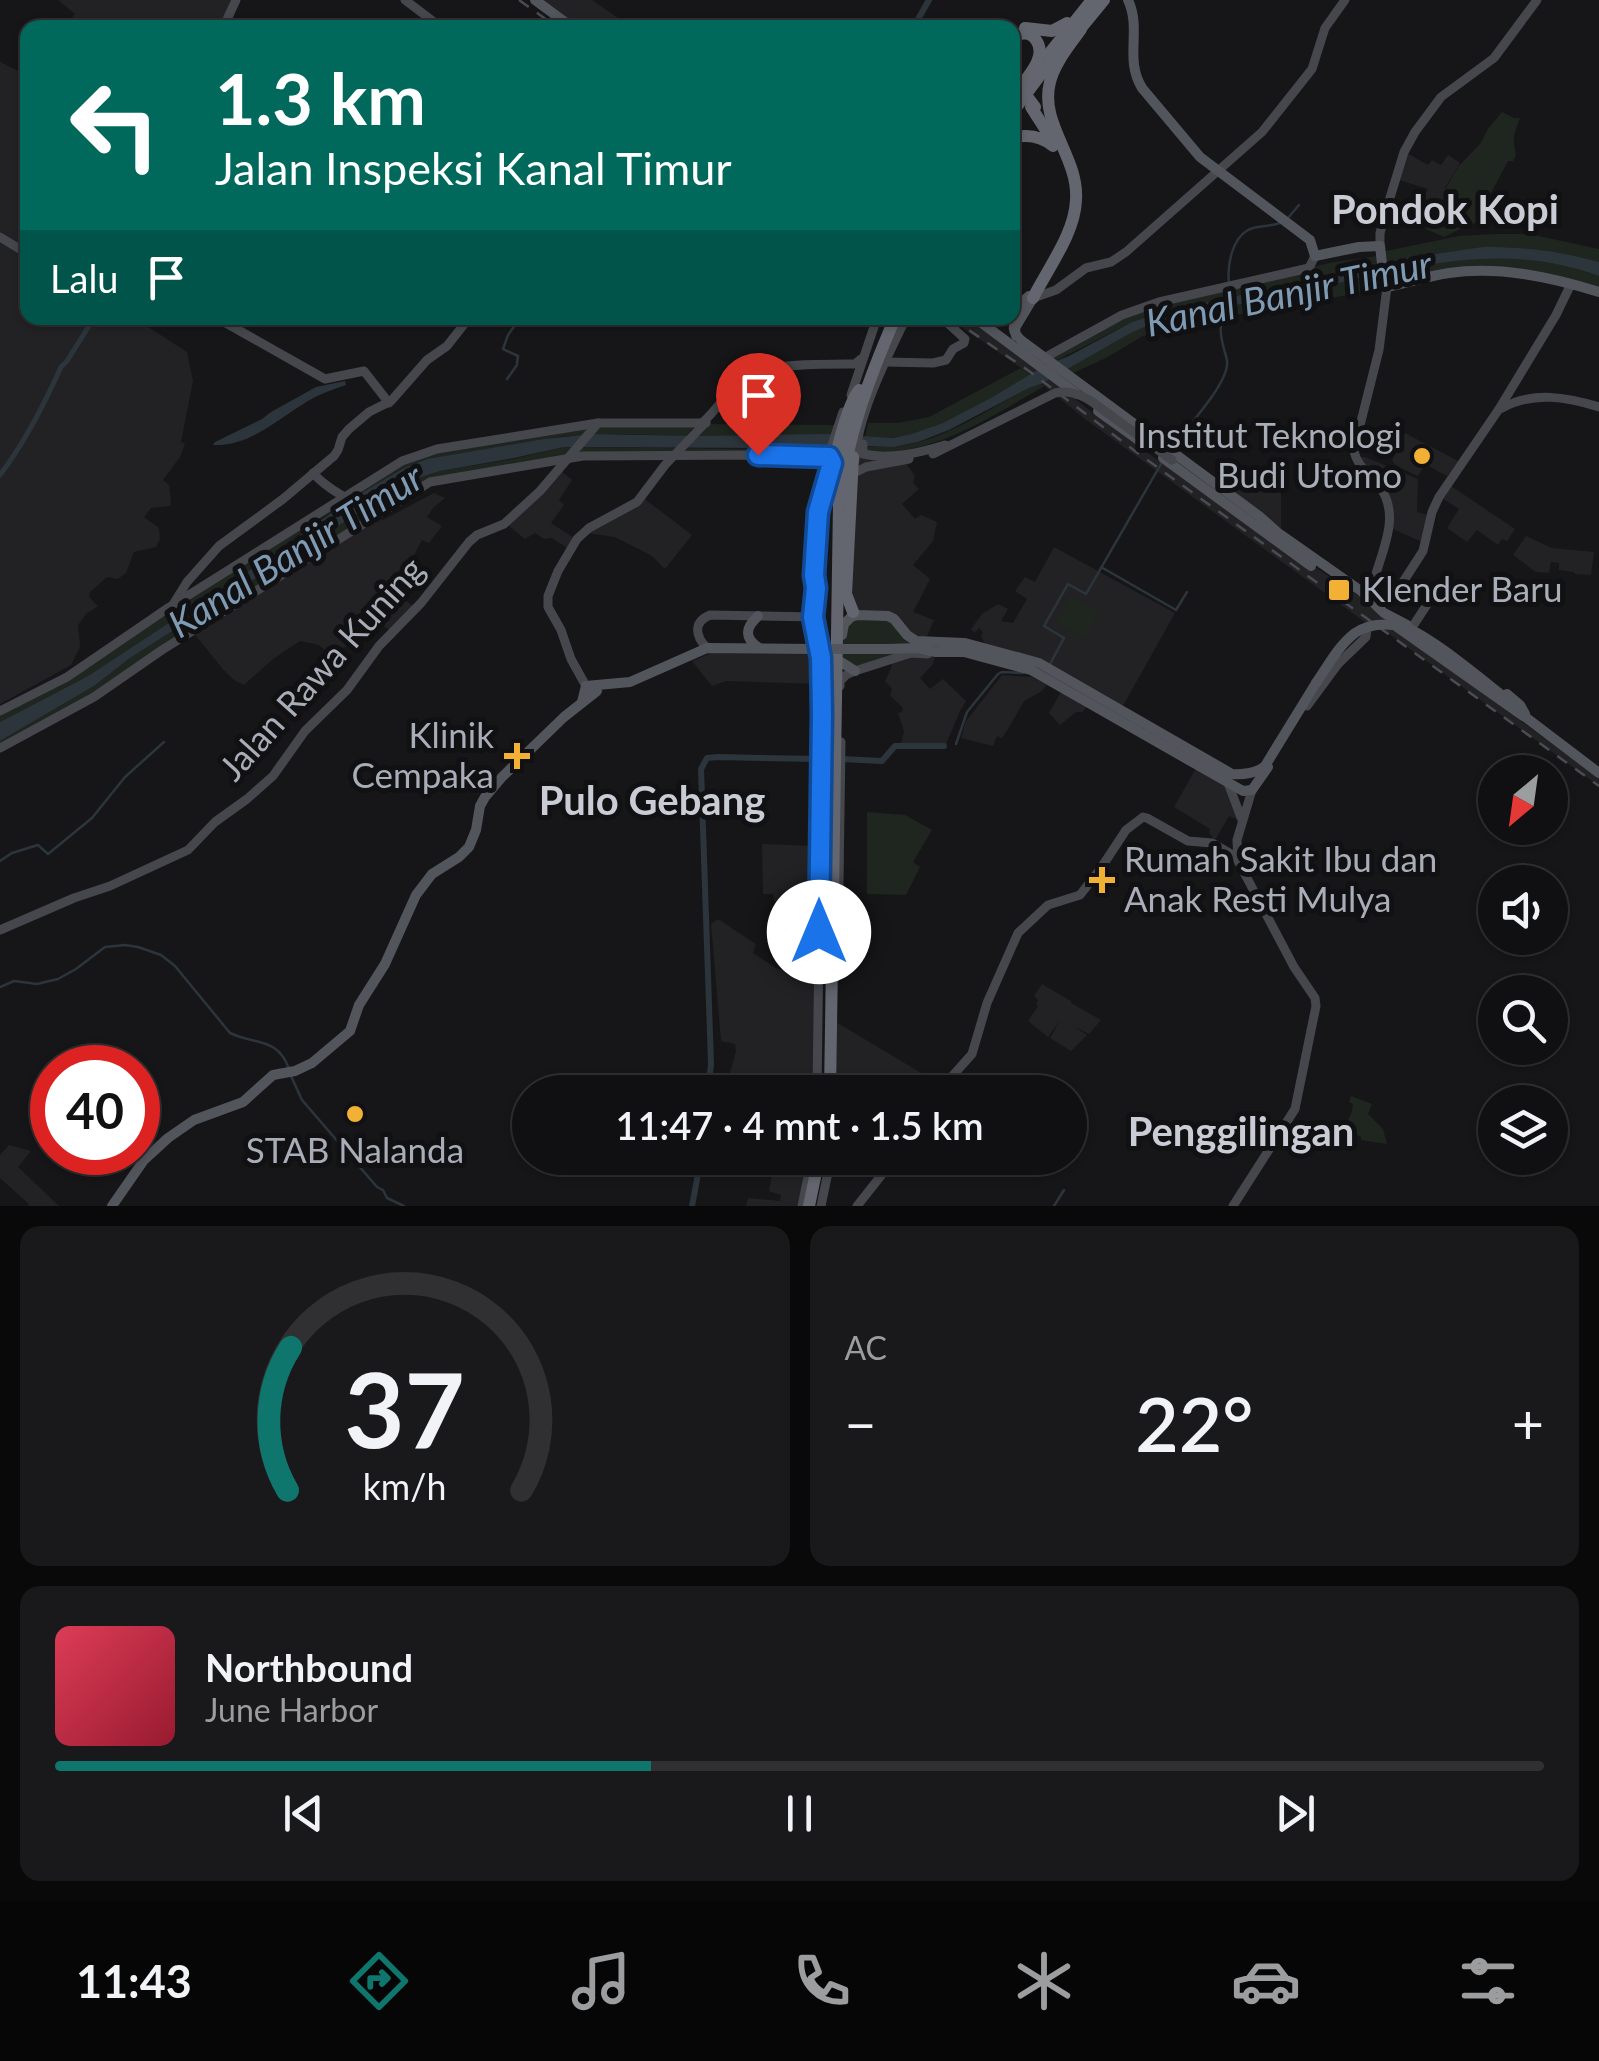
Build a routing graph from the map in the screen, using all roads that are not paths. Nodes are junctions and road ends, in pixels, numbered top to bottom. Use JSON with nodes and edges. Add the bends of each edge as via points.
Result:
{"nodes":[{"id":1,"x":405,"y":0,"type":"edge"},
{"id":2,"x":533,"y":0,"type":"edge"},
{"id":3,"x":1092,"y":0,"type":"edge"},
{"id":4,"x":1104,"y":0,"type":"edge"},
{"id":5,"x":1128,"y":0,"type":"edge"},
{"id":6,"x":1345,"y":0,"type":"edge"},
{"id":7,"x":1537,"y":0,"type":"edge"},
{"id":8,"x":431,"y":20,"type":"edge"},
{"id":9,"x":560,"y":20,"type":"edge"},
{"id":10,"x":1020,"y":28,"type":"edge"},
{"id":11,"x":1081,"y":28,"type":"junction"},
{"id":12,"x":1020,"y":33,"type":"edge"},
{"id":13,"x":1020,"y":86,"type":"edge"},
{"id":14,"x":1020,"y":90,"type":"edge"},
{"id":15,"x":1020,"y":90,"type":"edge"},
{"id":16,"x":1020,"y":102,"type":"edge"},
{"id":17,"x":1020,"y":136,"type":"edge"},
{"id":18,"x":1066,"y":160,"type":"junction"},
{"id":19,"x":1218,"y":172,"type":"junction"},
{"id":20,"x":1379,"y":250,"type":"junction"},
{"id":21,"x":1315,"y":256,"type":"junction"},
{"id":22,"x":1571,"y":286,"type":"junction"},
{"id":23,"x":1386,"y":288,"type":"junction"},
{"id":24,"x":1599,"y":294,"type":"edge"},
{"id":25,"x":1024,"y":300,"type":"edge"},
{"id":26,"x":230,"y":325,"type":"edge"},
{"id":27,"x":463,"y":325,"type":"edge"},
{"id":28,"x":875,"y":325,"type":"edge"},
{"id":29,"x":888,"y":325,"type":"edge"},
{"id":30,"x":889,"y":325,"type":"edge"},
{"id":31,"x":903,"y":325,"type":"edge"},
{"id":32,"x":950,"y":325,"type":"edge"},
{"id":33,"x":993,"y":325,"type":"edge"},
{"id":34,"x":1016,"y":325,"type":"edge"},
{"id":35,"x":1044,"y":361,"type":"junction"},
{"id":36,"x":885,"y":362,"type":"junction"},
{"id":37,"x":862,"y":366,"type":"junction"},
{"id":38,"x":1510,"y":399,"type":"junction"},
{"id":39,"x":388,"y":403,"type":"junction"},
{"id":40,"x":1599,"y":407,"type":"edge"},
{"id":41,"x":703,"y":424,"type":"junction"},
{"id":42,"x":855,"y":424,"type":"junction"},
{"id":43,"x":595,"y":426,"type":"junction"},
{"id":44,"x":1159,"y":449,"type":"junction"},
{"id":45,"x":929,"y":453,"type":"junction"},
{"id":46,"x":676,"y":454,"type":"junction"},
{"id":47,"x":570,"y":455,"type":"junction"},
{"id":48,"x":844,"y":455,"type":"junction"},
{"id":49,"x":1172,"y":460,"type":"junction"},
{"id":50,"x":313,"y":473,"type":"junction"},
{"id":51,"x":854,"y":473,"type":"junction"},
{"id":52,"x":346,"y":497,"type":"junction"},
{"id":53,"x":1229,"y":501,"type":"junction"},
{"id":54,"x":373,"y":514,"type":"junction"},
{"id":55,"x":1336,"y":576,"type":"junction"},
{"id":56,"x":1373,"y":585,"type":"junction"},
{"id":57,"x":816,"y":591,"type":"joint"},
{"id":58,"x":1370,"y":598,"type":"junction"},
{"id":59,"x":173,"y":606,"type":"junction"},
{"id":60,"x":855,"y":614,"type":"junction"},
{"id":61,"x":758,"y":616,"type":"junction"},
{"id":62,"x":815,"y":617,"type":"junction"},
{"id":63,"x":900,"y":627,"type":"junction"},
{"id":64,"x":1418,"y":634,"type":"junction"},
{"id":65,"x":708,"y":646,"type":"junction"},
{"id":66,"x":760,"y":649,"type":"junction"},
{"id":67,"x":888,"y":649,"type":"junction"},
{"id":68,"x":936,"y":652,"type":"junction"},
{"id":69,"x":818,"y":654,"type":"junction"},
{"id":70,"x":689,"y":657,"type":"junction"},
{"id":71,"x":841,"y":662,"type":"junction"},
{"id":72,"x":855,"y":671,"type":"junction"},
{"id":73,"x":840,"y":682,"type":"junction"},
{"id":74,"x":588,"y":693,"type":"junction"},
{"id":75,"x":1305,"y":704,"type":"junction"},
{"id":76,"x":0,"y":711,"type":"edge"},
{"id":77,"x":1524,"y":715,"type":"junction"},
{"id":78,"x":0,"y":748,"type":"edge"},
{"id":79,"x":1599,"y":770,"type":"edge"},
{"id":80,"x":1228,"y":782,"type":"junction"},
{"id":81,"x":1252,"y":790,"type":"junction"},
{"id":82,"x":1243,"y":822,"type":"junction"},
{"id":83,"x":1236,"y":857,"type":"junction"},
{"id":84,"x":0,"y":930,"type":"edge"},
{"id":85,"x":826,"y":1075,"type":"edge"},
{"id":86,"x":826,"y":1075,"type":"edge"},
{"id":87,"x":827,"y":1075,"type":"edge"},
{"id":88,"x":954,"y":1075,"type":"edge"},
{"id":89,"x":818,"y":1175,"type":"edge"},
{"id":90,"x":882,"y":1175,"type":"edge"},
{"id":91,"x":112,"y":1206,"type":"edge"},
{"id":92,"x":812,"y":1206,"type":"edge"},
{"id":93,"x":857,"y":1206,"type":"edge"},
{"id":94,"x":1233,"y":1206,"type":"edge"}],
"edges":[{"from":1,"to":8,"type":"street"},
{"from":2,"to":9,"type":"main road"},
{"from":3,"to":10,"type":"highway","via":[[1058,30]]},
{"from":3,"to":14,"type":"highway"},
{"from":4,"to":11,"type":"highway"},
{"from":5,"to":19,"type":"main road","via":[[1135,76]]},
{"from":6,"to":19,"type":"street","via":[[1324,28],[1303,80],[1262,132]]},
{"from":7,"to":20,"type":"street","via":[[1496,56],[1446,93],[1415,132],[1396,176]]},
{"from":11,"to":16,"type":"highway"},
{"from":11,"to":18,"type":"highway","via":[[1055,70],[1048,97]]},
{"from":12,"to":13,"type":"highway","via":[[1030,34],[1040,48]]},
{"from":15,"to":18,"type":"highway","bridge":true},
{"from":17,"to":18,"type":"highway","via":[[1048,142]]},
{"from":18,"to":25,"type":"highway","via":[[1072,203]]},
{"from":19,"to":21,"type":"main road","via":[[1311,241]]},
{"from":19,"to":25,"type":"street","via":[[1118,258]]},
{"from":20,"to":21,"type":"main road"},
{"from":20,"to":23,"type":"main road"},
{"from":21,"to":35,"type":"street","via":[[1309,268],[1122,316]]},
{"from":22,"to":23,"type":"main road","via":[[1488,272]]},
{"from":22,"to":24,"type":"main road"},
{"from":22,"to":38,"type":"street"},
{"from":23,"to":56,"type":"street","via":[[1379,350],[1353,453],[1389,505]]},
{"from":26,"to":39,"type":"street","via":[[324,379],[366,373]]},
{"from":27,"to":39,"type":"street"},
{"from":28,"to":37,"type":"street"},
{"from":29,"to":37,"type":"highway"},
{"from":30,"to":42,"type":"highway","via":[[859,390]]},
{"from":31,"to":36,"type":"street"},
{"from":32,"to":36,"type":"street","via":[[965,339],[947,358]]},
{"from":33,"to":35,"type":"main road"},
{"from":34,"to":35,"type":"main road","via":[[1016,336]]},
{"from":35,"to":44,"type":"main road"},
{"from":36,"to":42,"type":"street"},
{"from":37,"to":41,"type":"street","via":[[752,373]]},
{"from":37,"to":42,"type":"highway"},
{"from":37,"to":42,"type":"street","via":[[849,401]]},
{"from":38,"to":40,"type":"street","via":[[1556,397]]},
{"from":38,"to":64,"type":"street","via":[[1439,497],[1423,550],[1403,582],[1428,603]]},
{"from":39,"to":50,"type":"street","via":[[349,429],[336,453]]},
{"from":41,"to":43,"type":"street"},
{"from":41,"to":46,"type":"street"},
{"from":42,"to":48,"type":"highway"},
{"from":42,"to":48,"type":"street"},
{"from":43,"to":47,"type":"street","name":"Jalan Rawa Kuning"},
{"from":43,"to":52,"type":"street","via":[[412,456]]},
{"from":44,"to":49,"type":"main road","bridge":true},
{"from":44,"to":53,"type":"main road","bridge":true},
{"from":45,"to":48,"type":"street"},
{"from":45,"to":49,"type":"street","bridge":true,"via":[[1066,392],[1081,394]]},
{"from":45,"to":51,"type":"street"},
{"from":46,"to":47,"type":"street"},
{"from":46,"to":48,"type":"street"},
{"from":46,"to":74,"type":"street","via":[[637,502],[577,539],[550,592],[548,607]]},
{"from":47,"to":54,"type":"street","via":[[430,482]]},
{"from":47,"to":84,"type":"street","name":"Jalan Rawa Kuning","via":[[504,524],[469,542],[277,772],[188,850]]},
{"from":48,"to":51,"type":"street"},
{"from":48,"to":57,"type":"highway","via":[[824,514]]},
{"from":48,"to":60,"type":"highway","via":[[846,594]]},
{"from":48,"to":85,"type":"highway","via":[[831,530]]},
{"from":49,"to":53,"type":"main road"},
{"from":50,"to":52,"type":"street"},
{"from":50,"to":59,"type":"street","via":[[219,546]]},
{"from":51,"to":60,"type":"street","via":[[848,600]]},
{"from":52,"to":54,"type":"street"},
{"from":52,"to":59,"type":"street"},
{"from":53,"to":55,"type":"main road"},
{"from":53,"to":64,"type":"main road","via":[[1320,573]]},
{"from":54,"to":78,"type":"street","via":[[94,697]]},
{"from":55,"to":56,"type":"main road","via":[[1366,590]]},
{"from":55,"to":58,"type":"main road"},
{"from":56,"to":58,"type":"main road"},
{"from":57,"to":62,"type":"street"},
{"from":58,"to":64,"type":"main road"},
{"from":59,"to":76,"type":"street","via":[[67,677]]},
{"from":60,"to":63,"type":"main road","via":[[888,616]]},
{"from":60,"to":71,"type":"main road","via":[[843,626]]},
{"from":61,"to":62,"type":"street"},
{"from":61,"to":65,"type":"street","via":[[710,614],[696,634]]},
{"from":61,"to":66,"type":"main road","via":[[747,634]]},
{"from":62,"to":69,"type":"street"},
{"from":63,"to":67,"type":"main road","via":[[899,640]]},
{"from":63,"to":75,"type":"main road","via":[[916,641],[965,643],[1039,663],[1232,774],[1267,763]]},
{"from":64,"to":77,"type":"main road"},
{"from":65,"to":66,"type":"main road"},
{"from":65,"to":70,"type":"main road"},
{"from":65,"to":70,"type":"main road"},
{"from":66,"to":69,"type":"main road"},
{"from":67,"to":68,"type":"main road"},
{"from":67,"to":69,"type":"main road","bridge":true},
{"from":68,"to":72,"type":"street"},
{"from":68,"to":80,"type":"main road","via":[[964,652],[1036,672]]},
{"from":69,"to":86,"type":"street"},
{"from":70,"to":74,"type":"main road","via":[[638,681]]},
{"from":71,"to":72,"type":"main road"},
{"from":71,"to":73,"type":"main road"},
{"from":72,"to":73,"type":"street"},
{"from":73,"to":87,"type":"street","via":[[840,876]]},
{"from":74,"to":91,"type":"main road","via":[[488,793],[469,847],[418,890],[352,1028],[320,1058],[271,1076],[240,1104],[194,1120],[168,1138]]},
{"from":75,"to":75,"type":"street","via":[[1346,636],[1368,629],[1364,639]]},
{"from":75,"to":77,"type":"main road","bridge":true,"via":[[1342,646],[1356,632],[1380,624],[1423,637]]},
{"from":75,"to":81,"type":"main road"},
{"from":77,"to":79,"type":"main road"},
{"from":80,"to":81,"type":"main road"},
{"from":80,"to":82,"type":"street"},
{"from":81,"to":82,"type":"street"},
{"from":82,"to":83,"type":"street"},
{"from":83,"to":88,"type":"street","via":[[1144,817],[1134,823],[1080,894],[1048,905],[1018,933],[972,1056]]},
{"from":83,"to":94,"type":"street","via":[[1316,1003],[1296,1109]]},
{"from":89,"to":92,"type":"highway"},
{"from":90,"to":93,"type":"street"}]}
